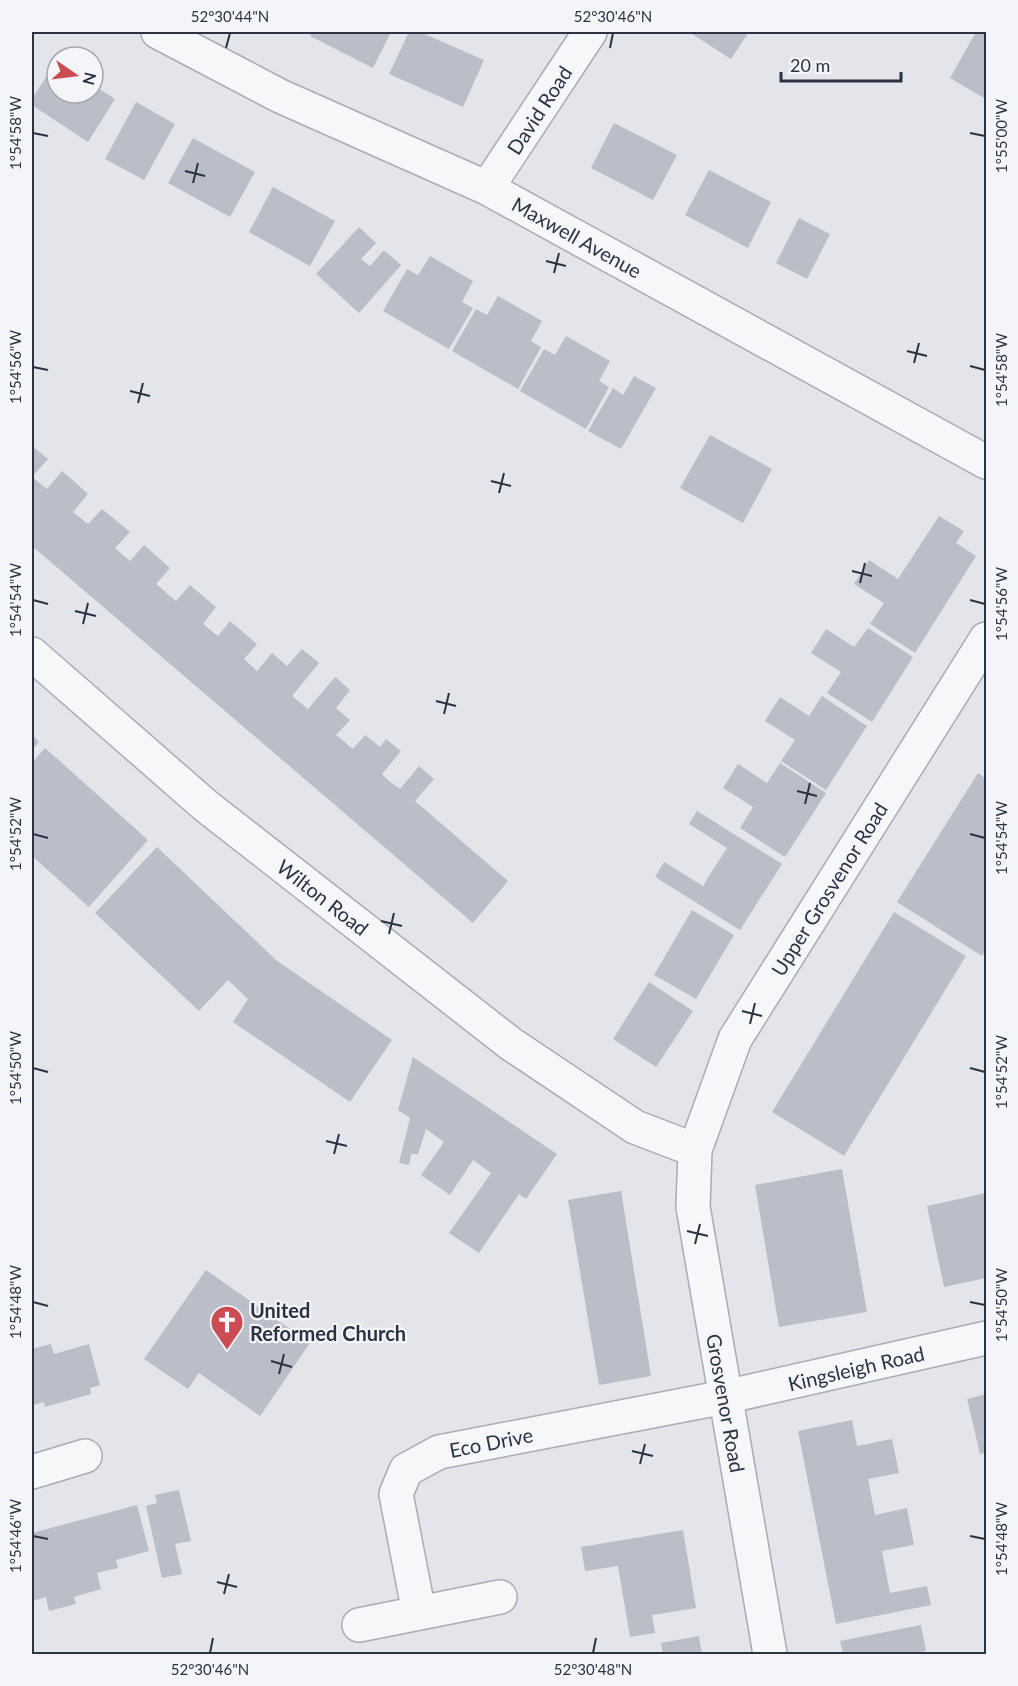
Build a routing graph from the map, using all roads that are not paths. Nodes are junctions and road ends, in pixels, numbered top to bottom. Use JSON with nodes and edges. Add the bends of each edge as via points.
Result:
{"nodes":[{"id":1,"x":158,"y":32,"type":"edge"},
{"id":2,"x":590,"y":32,"type":"edge"},
{"id":3,"x":488,"y":188,"type":"junction"},
{"id":4,"x":987,"y":462,"type":"edge"},
{"id":5,"x":987,"y":639,"type":"edge"},
{"id":6,"x":32,"y":654,"type":"edge"},
{"id":7,"x":694,"y":1150,"type":"junction"},
{"id":8,"x":987,"y":1338,"type":"edge"},
{"id":9,"x":725,"y":1397,"type":"junction"},
{"id":10,"x":85,"y":1456,"type":"dead end"},
{"id":11,"x":32,"y":1472,"type":"edge"},
{"id":12,"x":500,"y":1597,"type":"dead end"},
{"id":13,"x":419,"y":1613,"type":"junction"},
{"id":14,"x":359,"y":1625,"type":"dead end"},
{"id":15,"x":770,"y":1654,"type":"edge"}],
"edges":[{"from":1,"to":3,"type":"street","name":"Maxwell Avenue","via":[[280,96]]},
{"from":2,"to":3,"type":"street","name":"David Road"},
{"from":3,"to":4,"type":"street","name":"Maxwell Avenue"},
{"from":5,"to":7,"type":"street","name":"Upper Grosvenor Road","via":[[735,1039]]},
{"from":6,"to":7,"type":"street","name":"Wilton Road","via":[[206,806],[511,1044],[635,1127]]},
{"from":7,"to":9,"type":"street","name":"Grosvenor Road","via":[[693,1208]]},
{"from":8,"to":9,"type":"street","name":"Kingsleigh Road"},
{"from":9,"to":13,"type":"street","name":"Eco Drive","via":[[439,1452],[406,1470],[396,1494]]},
{"from":9,"to":15,"type":"street","name":"Grosvenor Road"},
{"from":10,"to":11,"type":"street"},
{"from":12,"to":13,"type":"street"},
{"from":13,"to":14,"type":"street"}]}
